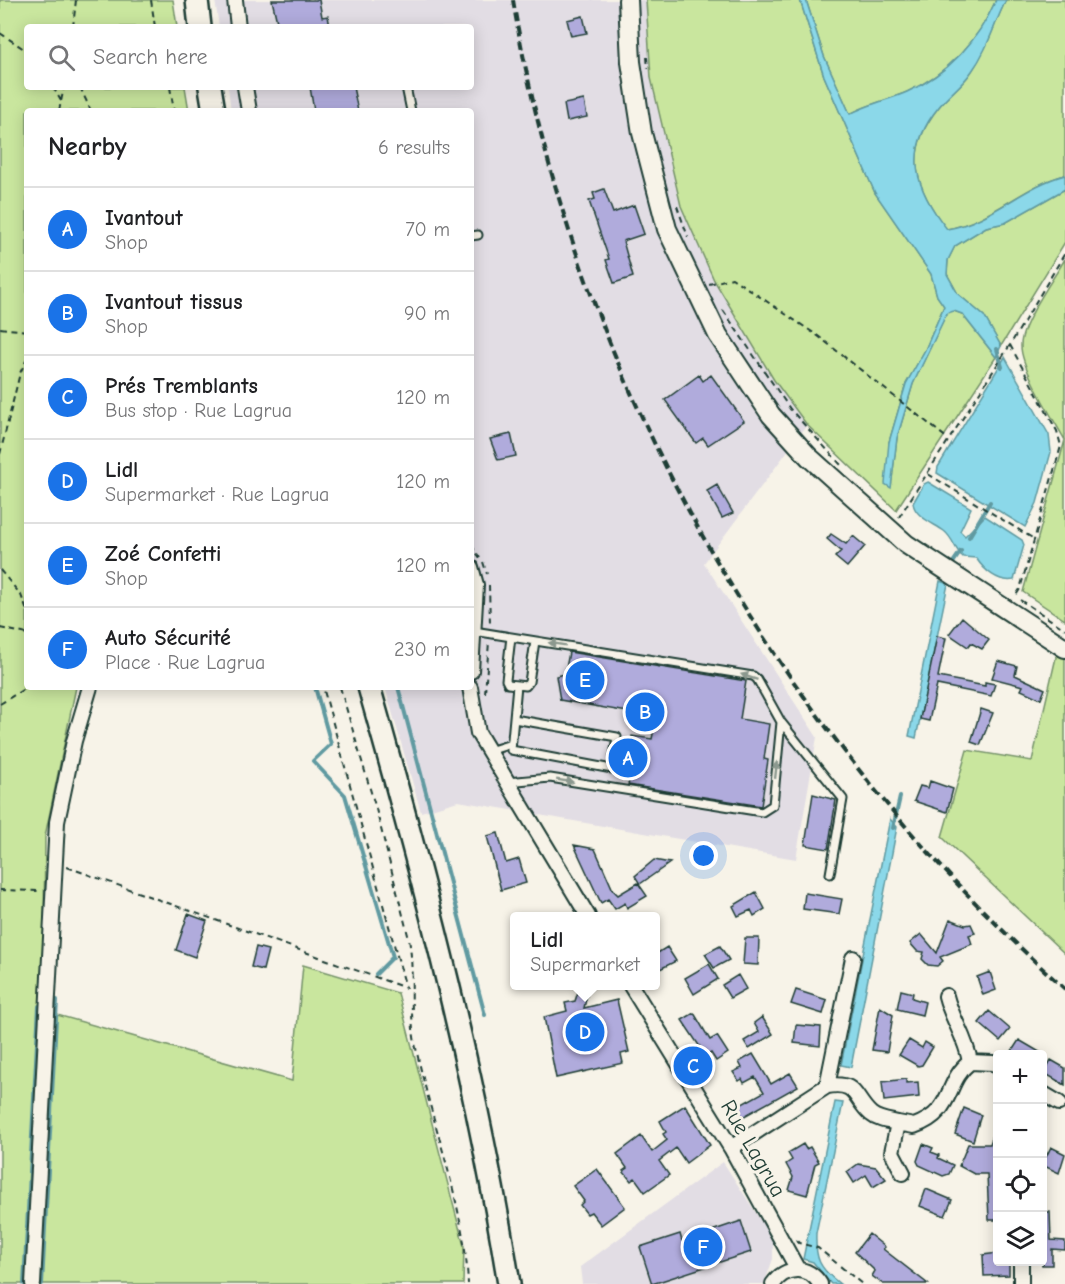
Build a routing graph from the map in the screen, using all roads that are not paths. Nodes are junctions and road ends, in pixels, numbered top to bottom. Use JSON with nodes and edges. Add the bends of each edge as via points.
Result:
{"nodes":[{"id":1,"x":197,"y":0,"type":"edge"},
{"id":2,"x":235,"y":0,"type":"edge"},
{"id":3,"x":628,"y":0,"type":"edge"},
{"id":4,"x":200,"y":24,"type":"edge"},
{"id":5,"x":238,"y":24,"type":"edge"},
{"id":6,"x":210,"y":90,"type":"edge"},
{"id":7,"x":246,"y":90,"type":"edge"},
{"id":8,"x":407,"y":90,"type":"edge"},
{"id":9,"x":214,"y":108,"type":"edge"},
{"id":10,"x":248,"y":108,"type":"edge"},
{"id":11,"x":410,"y":108,"type":"edge"},
{"id":12,"x":474,"y":578,"type":"edge"},
{"id":13,"x":474,"y":632,"type":"joint"},
{"id":14,"x":511,"y":637,"type":"junction"},
{"id":15,"x":535,"y":641,"type":"junction"},
{"id":16,"x":1065,"y":648,"type":"edge"},
{"id":17,"x":517,"y":685,"type":"junction"},
{"id":18,"x":89,"y":690,"type":"edge"},
{"id":19,"x":370,"y":690,"type":"edge"},
{"id":20,"x":471,"y":690,"type":"edge"},
{"id":21,"x":514,"y":719,"type":"junction"},
{"id":22,"x":782,"y":722,"type":"junction"},
{"id":23,"x":512,"y":744,"type":"junction"},
{"id":24,"x":489,"y":751,"type":"junction"},
{"id":25,"x":507,"y":782,"type":"junction"},
{"id":26,"x":830,"y":874,"type":"dead end"},
{"id":27,"x":586,"y":912,"type":"edge"},
{"id":28,"x":853,"y":957,"type":"dead end"},
{"id":29,"x":633,"y":990,"type":"edge"},
{"id":30,"x":946,"y":996,"type":"dead end"},
{"id":31,"x":970,"y":1062,"type":"junction"},
{"id":32,"x":993,"y":1065,"type":"edge"},
{"id":33,"x":827,"y":1086,"type":"junction"},
{"id":34,"x":1047,"y":1096,"type":"edge"},
{"id":35,"x":1059,"y":1103,"type":"dead end"},
{"id":36,"x":477,"y":1112,"type":"junction"},
{"id":37,"x":898,"y":1123,"type":"junction"},
{"id":38,"x":731,"y":1148,"type":"junction"},
{"id":39,"x":903,"y":1173,"type":"dead end"},
{"id":40,"x":783,"y":1241,"type":"junction"},
{"id":41,"x":1021,"y":1266,"type":"edge"},
{"id":42,"x":798,"y":1270,"type":"junction"},
{"id":43,"x":776,"y":1281,"type":"edge"},
{"id":44,"x":33,"y":1284,"type":"edge"},
{"id":45,"x":497,"y":1284,"type":"edge"},
{"id":46,"x":509,"y":1284,"type":"edge"},
{"id":47,"x":820,"y":1284,"type":"edge"},
{"id":48,"x":1022,"y":1284,"type":"edge"}],
"edges":[{"from":1,"to":4,"type":"main road"},
{"from":2,"to":5,"type":"street"},
{"from":3,"to":16,"type":"main road","via":[[631,62],[642,133],[667,229],[718,334],[771,415],[809,457],[906,544]]},
{"from":6,"to":9,"type":"main road"},
{"from":7,"to":10,"type":"street"},
{"from":8,"to":11,"type":"lane"},
{"from":12,"to":13,"type":"street"},
{"from":13,"to":14,"type":"lane"},
{"from":14,"to":15,"type":"lane"},
{"from":14,"to":17,"type":"lane","via":[[506,680]]},
{"from":15,"to":17,"type":"lane","via":[[529,682],[526,686]]},
{"from":22,"to":15,"type":"lane","one_way":true,"via":[[753,676]]},
{"from":17,"to":21,"type":"lane"},
{"from":18,"to":44,"type":"street","via":[[59,804]]},
{"from":19,"to":36,"type":"main road","via":[[437,942]]},
{"from":20,"to":24,"type":"street","via":[[478,733]]},
{"from":21,"to":23,"type":"lane"},
{"from":21,"to":23,"type":"lane","via":[[613,735],[618,740],[613,766],[608,770],[513,752]]},
{"from":25,"to":22,"type":"lane","one_way":true,"via":[[550,778],[762,812],[773,805]]},
{"from":22,"to":26,"type":"lane","via":[[843,799]]},
{"from":23,"to":24,"type":"lane"},
{"from":24,"to":25,"type":"street"},
{"from":25,"to":27,"type":"street"},
{"from":28,"to":33,"type":"street"},
{"from":29,"to":38,"type":"street","name":"Rue Lagrua"},
{"from":30,"to":31,"type":"street","via":[[966,1042]]},
{"from":31,"to":32,"type":"street"},
{"from":31,"to":37,"type":"street","via":[[959,1070],[948,1100],[939,1111],[914,1126]]},
{"from":33,"to":37,"type":"street","via":[[839,1084],[852,1089],[872,1115]]},
{"from":33,"to":38,"type":"street"},
{"from":34,"to":35,"type":"street"},
{"from":36,"to":45,"type":"main road"},
{"from":36,"to":46,"type":"main road"},
{"from":37,"to":39,"type":"street","via":[[892,1152]]},
{"from":38,"to":40,"type":"street","name":"Rue Lagrua"},
{"from":40,"to":42,"type":"street","name":"Rue Lagrua"},
{"from":40,"to":43,"type":"street"},
{"from":41,"to":48,"type":"street"},
{"from":42,"to":43,"type":"street"},
{"from":42,"to":47,"type":"street","via":[[810,1273]]}]}
